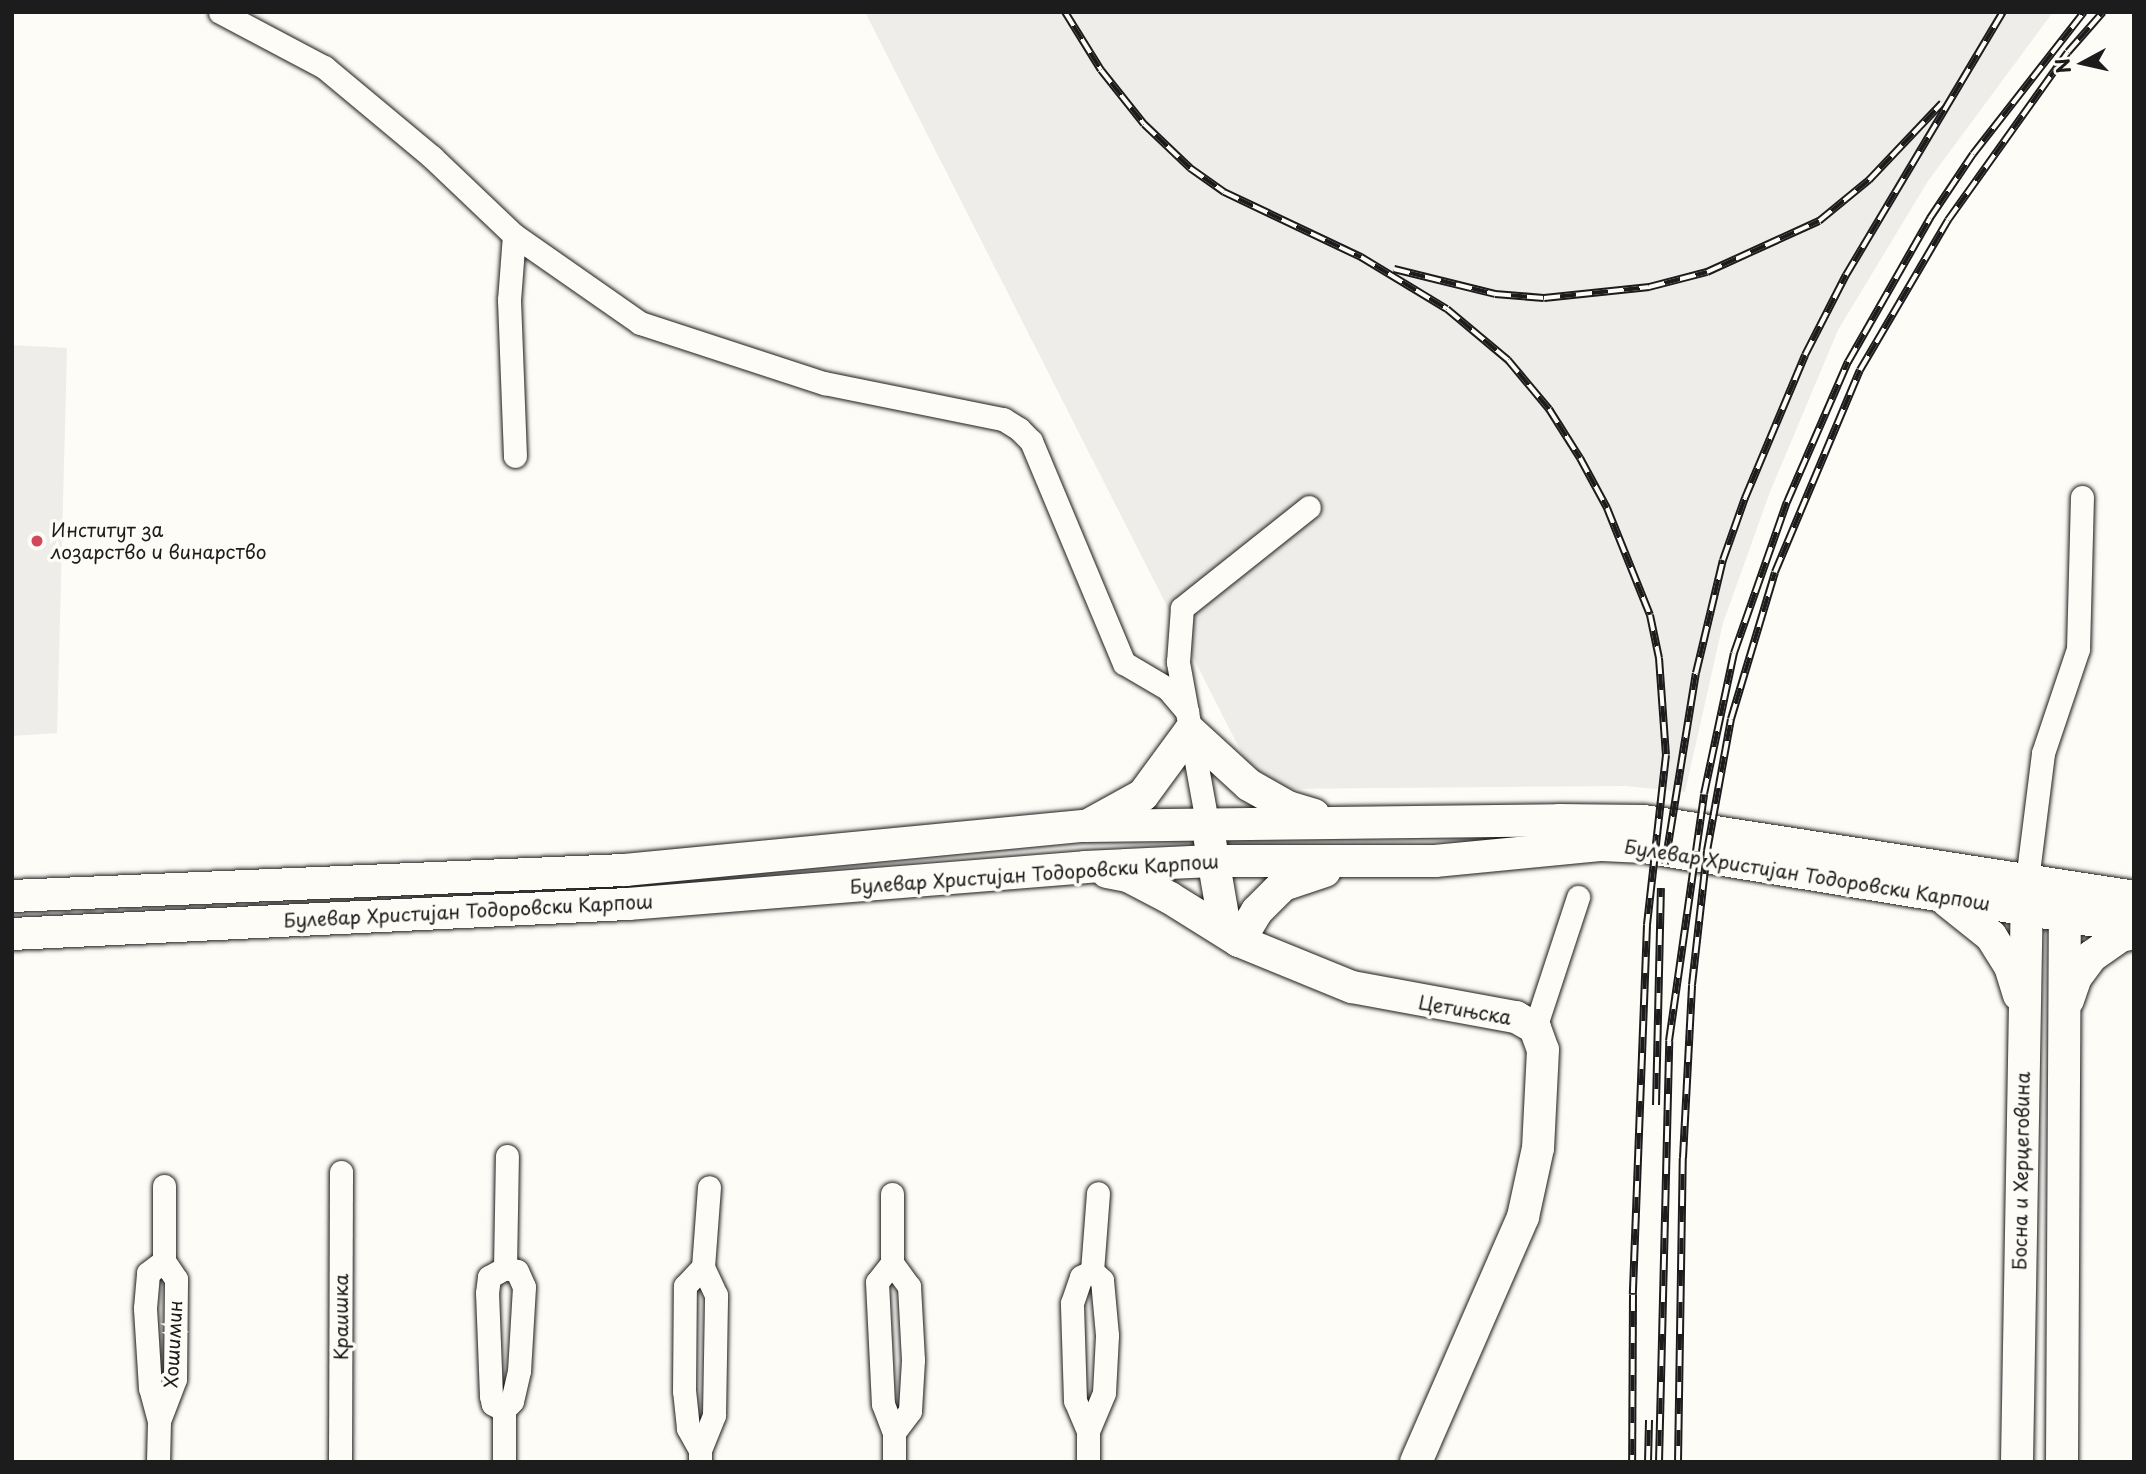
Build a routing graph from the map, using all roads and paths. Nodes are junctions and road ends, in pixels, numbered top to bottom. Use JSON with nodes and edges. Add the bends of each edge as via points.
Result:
{"nodes":[{"id":1,"x":219,"y":12,"type":"edge"},
{"id":2,"x":514,"y":235,"type":"junction"},
{"id":3,"x":515,"y":456,"type":"dead end"},
{"id":4,"x":2082,"y":497,"type":"dead end"},
{"id":5,"x":1309,"y":507,"type":"dead end"},
{"id":6,"x":1188,"y":721,"type":"junction"},
{"id":7,"x":1208,"y":821,"type":"junction"},
{"id":8,"x":1343,"y":824,"type":"junction"},
{"id":9,"x":1085,"y":826,"type":"junction"},
{"id":10,"x":1213,"y":861,"type":"junction"},
{"id":11,"x":1349,"y":864,"type":"junction"},
{"id":12,"x":1085,"y":867,"type":"junction"},
{"id":13,"x":1933,"y":894,"type":"junction"},
{"id":14,"x":2027,"y":895,"type":"junction"},
{"id":15,"x":12,"y":896,"type":"edge"},
{"id":16,"x":1578,"y":897,"type":"dead end"},
{"id":17,"x":2134,"y":897,"type":"edge"},
{"id":18,"x":2065,"y":901,"type":"junction"},
{"id":19,"x":2134,"y":927,"type":"edge"},
{"id":20,"x":2134,"y":933,"type":"edge"},
{"id":21,"x":12,"y":934,"type":"edge"},
{"id":22,"x":1239,"y":942,"type":"junction"},
{"id":23,"x":2066,"y":1008,"type":"junction"},
{"id":24,"x":2023,"y":1020,"type":"junction"},
{"id":25,"x":1535,"y":1028,"type":"junction"},
{"id":26,"x":507,"y":1156,"type":"dead end"},
{"id":27,"x":341,"y":1172,"type":"dead end"},
{"id":28,"x":164,"y":1186,"type":"dead end"},
{"id":29,"x":709,"y":1187,"type":"dead end"},
{"id":30,"x":1098,"y":1193,"type":"dead end"},
{"id":31,"x":892,"y":1194,"type":"dead end"},
{"id":32,"x":892,"y":1263,"type":"junction"},
{"id":33,"x":703,"y":1267,"type":"junction"},
{"id":34,"x":505,"y":1268,"type":"junction"},
{"id":35,"x":1092,"y":1271,"type":"junction"},
{"id":36,"x":504,"y":1410,"type":"junction"},
{"id":37,"x":1088,"y":1431,"type":"junction"},
{"id":38,"x":894,"y":1432,"type":"junction"},
{"id":39,"x":700,"y":1456,"type":"edge"},
{"id":40,"x":158,"y":1462,"type":"edge"},
{"id":41,"x":340,"y":1462,"type":"edge"},
{"id":42,"x":504,"y":1462,"type":"edge"},
{"id":43,"x":894,"y":1462,"type":"edge"},
{"id":44,"x":1088,"y":1462,"type":"edge"},
{"id":45,"x":1416,"y":1462,"type":"edge"},
{"id":46,"x":2018,"y":1462,"type":"edge"},
{"id":47,"x":2062,"y":1462,"type":"edge"}],
"edges":[{"from":1,"to":2,"type":"street","via":[[324,67],[432,157]]},
{"from":2,"to":3,"type":"street","via":[[509,300]]},
{"from":2,"to":6,"type":"street","via":[[640,323],[658,330],[824,383],[1003,419],[1019,429],[1031,441],[1119,654],[1130,670],[1168,689]]},
{"from":4,"to":14,"type":"street","via":[[2078,649],[2043,753]]},
{"from":5,"to":6,"type":"street","via":[[1182,608],[1178,662]]},
{"from":6,"to":7,"type":"street"},
{"from":6,"to":8,"type":"street","via":[[1249,785],[1288,807]]},
{"from":6,"to":9,"type":"street","via":[[1143,795]]},
{"from":7,"to":8,"type":"street","name":"Булевар Христијан Тодоровски Карпош"},
{"from":7,"to":9,"type":"street","name":"Булевар Христијан Тодоровски Карпош"},
{"from":7,"to":10,"type":"street"},
{"from":8,"to":14,"type":"street","name":"Булевар Христијан Тодоровски Карпош","via":[[1644,821]]},
{"from":9,"to":15,"type":"street","name":"Булевар Христијан Тодоровски Карпош","via":[[625,870]]},
{"from":10,"to":11,"type":"street","name":"Булевар Христијан Тодоровски Карпош"},
{"from":10,"to":12,"type":"street","name":"Булевар Христијан Тодоровски Карпош"},
{"from":10,"to":22,"type":"street","via":[[1224,922]]},
{"from":11,"to":13,"type":"street","name":"Булевар Христијан Тодоровски Карпош","via":[[1435,862],[1602,845]]},
{"from":11,"to":22,"type":"street","via":[[1283,885],[1257,911]]},
{"from":12,"to":21,"type":"street","name":"Булевар Христијан Тодоровски Карпош","via":[[628,904]]},
{"from":12,"to":22,"type":"street","name":"Цетињска","via":[[1128,876]]},
{"from":13,"to":14,"type":"street","name":"Булевар Христијан Тодоровски Карпош"},
{"from":13,"to":24,"type":"street","via":[[1959,907],[1991,936],[2010,965]]},
{"from":14,"to":18,"type":"street","name":"Булевар Христијан Тодоровски Карпош"},
{"from":14,"to":24,"type":"street","name":"Босна и Херцеговина"},
{"from":16,"to":25,"type":"street"},
{"from":17,"to":18,"type":"street"},
{"from":18,"to":19,"type":"street","name":"Булевар Христијан Тодоровски Карпош"},
{"from":18,"to":23,"type":"street"},
{"from":20,"to":23,"type":"street","via":[[2121,936],[2092,956],[2076,977]]},
{"from":22,"to":25,"type":"street","name":"Цетињска","via":[[1352,988],[1477,1008],[1516,1017]]},
{"from":23,"to":47,"type":"street"},
{"from":24,"to":46,"type":"street","name":"Босна и Херцеговина"},
{"from":25,"to":45,"type":"street","name":"Цетињска","via":[[1543,1050],[1544,1084],[1538,1148],[1523,1217]]},
{"from":26,"to":34,"type":"street"},
{"from":27,"to":41,"type":"street","name":"Краишка"},
{"from":28,"to":40,"type":"street","name":"Хошимин","via":[[164,1261],[176,1279],[175,1379],[159,1421]]},
{"from":29,"to":33,"type":"street"},
{"from":30,"to":35,"type":"street"},
{"from":31,"to":32,"type":"street"},
{"from":32,"to":38,"type":"street","via":[[877,1282],[883,1404]]},
{"from":32,"to":38,"type":"street","via":[[909,1286],[913,1360],[910,1411]]},
{"from":33,"to":39,"type":"street","via":[[716,1295],[715,1415]]},
{"from":33,"to":39,"type":"street","via":[[685,1286],[684,1391],[688,1428]]},
{"from":34,"to":36,"type":"street","via":[[517,1271],[524,1287],[516,1390]]},
{"from":34,"to":36,"type":"street","via":[[489,1277],[487,1293],[491,1396],[493,1404]]},
{"from":35,"to":37,"type":"street","via":[[1102,1280],[1107,1335],[1104,1393]]},
{"from":35,"to":37,"type":"street","via":[[1081,1277],[1072,1303],[1074,1401]]},
{"from":36,"to":42,"type":"street"},
{"from":37,"to":44,"type":"street"},
{"from":38,"to":43,"type":"street"}]}
